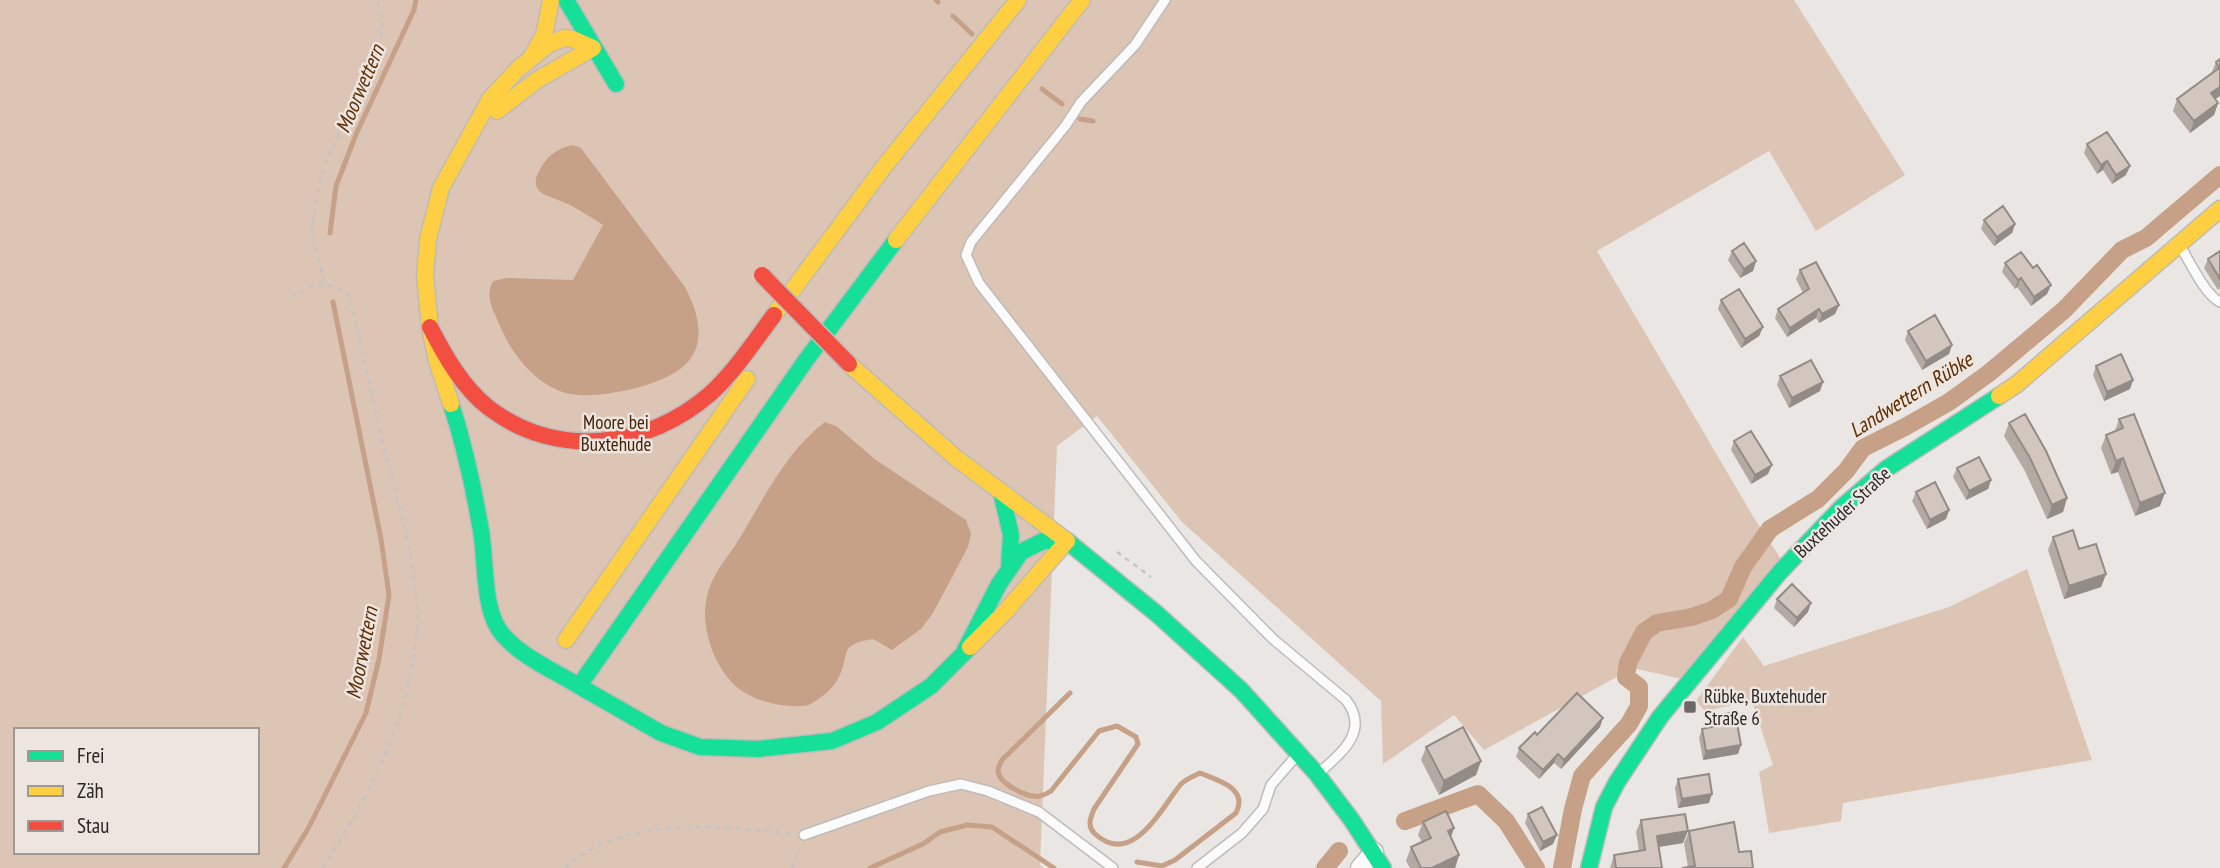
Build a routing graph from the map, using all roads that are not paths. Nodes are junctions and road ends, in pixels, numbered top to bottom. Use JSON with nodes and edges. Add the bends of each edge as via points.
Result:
{"nodes":[{"id":1,"x":551,"y":0,"type":"edge"},
{"id":2,"x":566,"y":0,"type":"edge"},
{"id":3,"x":1082,"y":0,"type":"edge"},
{"id":4,"x":1165,"y":0,"type":"edge"},
{"id":5,"x":1024,"y":4,"type":"edge"},
{"id":6,"x":593,"y":48,"type":"junction"},
{"id":7,"x":531,"y":58,"type":"junction"},
{"id":8,"x":981,"y":59,"type":"junction"},
{"id":9,"x":616,"y":84,"type":"dead end"},
{"id":10,"x":471,"y":134,"type":"junction"},
{"id":11,"x":922,"y":145,"type":"dead end"},
{"id":12,"x":2220,"y":209,"type":"edge"},
{"id":13,"x":865,"y":220,"type":"dead end"},
{"id":14,"x":2179,"y":244,"type":"junction"},
{"id":15,"x":762,"y":275,"type":"dead end"},
{"id":16,"x":2220,"y":302,"type":"edge"},
{"id":17,"x":430,"y":327,"type":"junction"},
{"id":18,"x":1001,"y":492,"type":"junction"},
{"id":19,"x":1068,"y":541,"type":"junction"},
{"id":20,"x":1009,"y":567,"type":"junction"},
{"id":21,"x":566,"y":640,"type":"dead end"},
{"id":22,"x":964,"y":652,"type":"junction"},
{"id":23,"x":579,"y":686,"type":"junction"},
{"id":24,"x":1299,"y":752,"type":"junction"},
{"id":25,"x":1317,"y":775,"type":"junction"},
{"id":26,"x":804,"y":835,"type":"road end"},
{"id":27,"x":1374,"y":852,"type":"junction"},
{"id":28,"x":1113,"y":868,"type":"edge"},
{"id":29,"x":1197,"y":868,"type":"edge"},
{"id":30,"x":1360,"y":868,"type":"edge"},
{"id":31,"x":1384,"y":868,"type":"edge"},
{"id":32,"x":1589,"y":868,"type":"edge"}],
"edges":[{"from":1,"to":7,"type":"main road","via":[[544,35]]},
{"from":2,"to":6,"type":"main road"},
{"from":3,"to":23,"type":"main road","via":[[806,360]]},
{"from":4,"to":25,"type":"lane","via":[[1135,45],[1081,102],[971,242],[966,255],[979,283],[1196,561],[1273,639],[1354,710],[1357,720],[1349,742]]},
{"from":5,"to":8,"type":"main road"},
{"from":6,"to":7,"type":"main road","via":[[564,38]]},
{"from":6,"to":9,"type":"main road"},
{"from":6,"to":10,"type":"main road","via":[[530,85]]},
{"from":7,"to":10,"type":"main road","via":[[490,99]]},
{"from":8,"to":11,"type":"main road"},
{"from":8,"to":17,"type":"main road","via":[[883,168],[726,380],[670,423],[610,442],[530,432],[501,417],[472,392],[447,360]]},
{"from":10,"to":17,"type":"main road","via":[[441,188],[433,217],[425,276]]},
{"from":12,"to":14,"type":"main road","name":"Buxtehuder Straße"},
{"from":13,"to":21,"type":"main road","via":[[749,376]]},
{"from":14,"to":16,"type":"lane"},
{"from":14,"to":32,"type":"main road","name":"Buxtehuder Straße","via":[[2017,384],[1886,469],[1779,573],[1660,717],[1617,782],[1604,807]]},
{"from":15,"to":18,"type":"main road","bridge":true,"via":[[849,364]]},
{"from":17,"to":23,"type":"main road","via":[[476,500],[491,615],[514,646]]},
{"from":18,"to":19,"type":"main road"},
{"from":18,"to":20,"type":"main road","via":[[1011,535]]},
{"from":19,"to":20,"type":"main road","via":[[1047,540],[1028,546]]},
{"from":19,"to":22,"type":"main road"},
{"from":19,"to":24,"type":"main road","via":[[1214,663]]},
{"from":20,"to":22,"type":"main road"},
{"from":22,"to":23,"type":"main road","via":[[915,699],[877,722],[832,741],[790,747],[725,749],[689,744]]},
{"from":24,"to":25,"type":"main road"},
{"from":24,"to":29,"type":"lane","via":[[1271,785],[1263,810]]},
{"from":25,"to":27,"type":"main road"},
{"from":26,"to":28,"type":"lane","via":[[961,784],[1039,812]]},
{"from":27,"to":30,"type":"street"},
{"from":27,"to":31,"type":"main road"}]}
